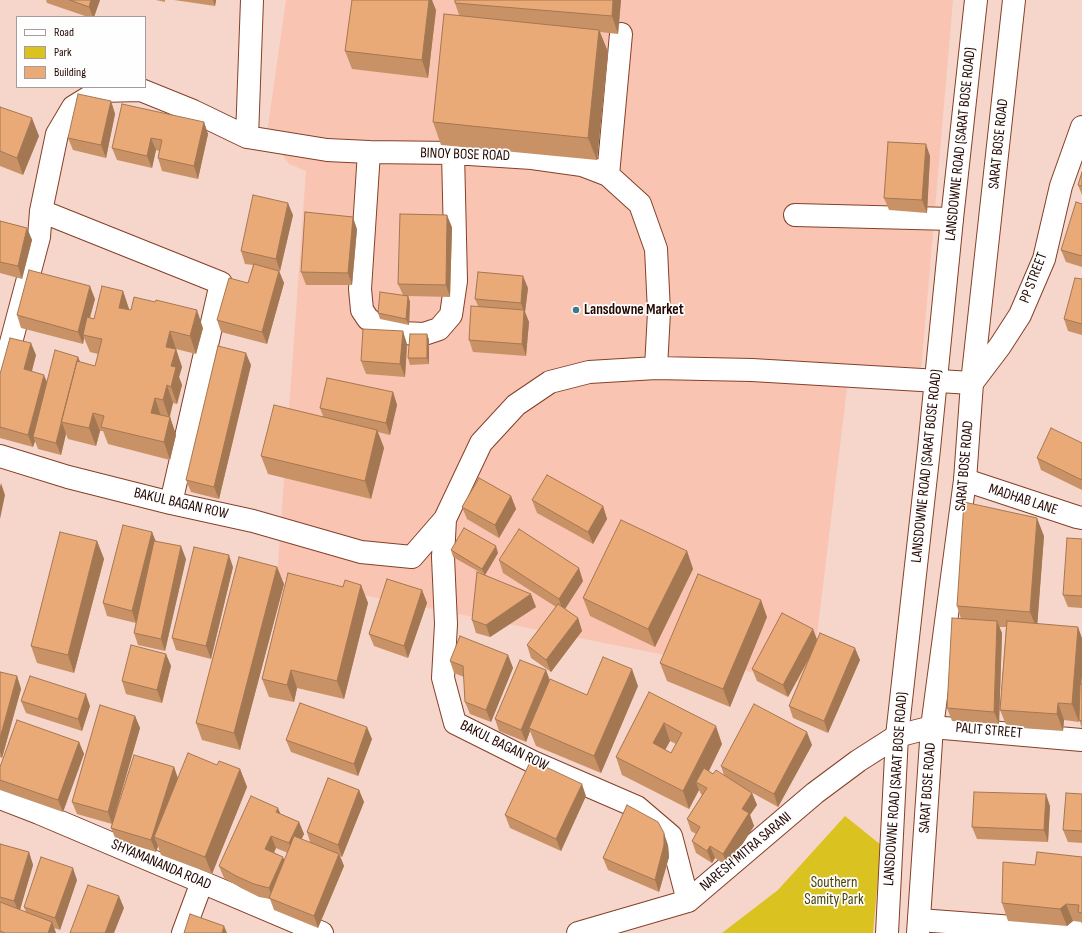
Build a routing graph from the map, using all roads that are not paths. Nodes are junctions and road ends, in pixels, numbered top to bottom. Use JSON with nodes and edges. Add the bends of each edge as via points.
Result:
{"nodes":[{"id":1,"x":252,"y":0,"type":"edge"},
{"id":2,"x":976,"y":0,"type":"edge"},
{"id":3,"x":1014,"y":0,"type":"edge"},
{"id":4,"x":621,"y":34,"type":"dead end"},
{"id":5,"x":1082,"y":127,"type":"edge"},
{"id":6,"x":247,"y":137,"type":"junction"},
{"id":7,"x":369,"y":152,"type":"junction"},
{"id":8,"x":453,"y":153,"type":"junction"},
{"id":9,"x":608,"y":175,"type":"junction"},
{"id":10,"x":41,"y":211,"type":"junction"},
{"id":11,"x":795,"y":215,"type":"dead end"},
{"id":12,"x":952,"y":219,"type":"junction"},
{"id":13,"x":656,"y":368,"type":"junction"},
{"id":14,"x":936,"y":381,"type":"junction"},
{"id":15,"x":972,"y":383,"type":"junction"},
{"id":16,"x":0,"y":384,"type":"edge"},
{"id":17,"x":0,"y":456,"type":"edge"},
{"id":18,"x":965,"y":480,"type":"junction"},
{"id":19,"x":171,"y":503,"type":"junction"},
{"id":20,"x":1082,"y":518,"type":"edge"},
{"id":21,"x":445,"y":519,"type":"junction"},
{"id":22,"x":932,"y":726,"type":"junction"},
{"id":23,"x":897,"y":736,"type":"junction"},
{"id":24,"x":1082,"y":740,"type":"edge"},
{"id":25,"x":0,"y":798,"type":"edge"},
{"id":26,"x":202,"y":882,"type":"junction"},
{"id":27,"x":688,"y":902,"type":"junction"},
{"id":28,"x":918,"y":927,"type":"edge"},
{"id":29,"x":1082,"y":932,"type":"edge"},
{"id":30,"x":183,"y":933,"type":"edge"},
{"id":31,"x":322,"y":933,"type":"edge"},
{"id":32,"x":578,"y":933,"type":"edge"},
{"id":33,"x":886,"y":933,"type":"edge"}],
"edges":[{"from":1,"to":6,"type":"street"},
{"from":2,"to":12,"type":"street","name":"LANSDOWNE ROAD (SARAT BOSE ROAD)"},
{"from":3,"to":15,"type":"street","name":"SARAT BOSE ROAD"},
{"from":4,"to":9,"type":"street"},
{"from":5,"to":15,"type":"street","name":"PP STREET","via":[[1061,186],[1044,259],[1020,315]]},
{"from":6,"to":7,"type":"street","name":"BINOY BOSE ROAD","via":[[327,150]]},
{"from":6,"to":10,"type":"street","name":"BINOY BOSE ROAD","via":[[141,90],[99,91],[73,107],[57,134]]},
{"from":7,"to":8,"type":"street","name":"BINOY BOSE ROAD"},
{"from":7,"to":8,"type":"street","via":[[360,289],[362,310],[368,319],[381,327],[402,333],[424,334],[439,329],[451,315],[456,281]]},
{"from":8,"to":9,"type":"street","name":"BINOY BOSE ROAD","via":[[532,158],[582,165]]},
{"from":9,"to":13,"type":"street","name":"BINOY BOSE ROAD","via":[[640,204],[656,248],[659,312]]},
{"from":10,"to":16,"type":"street","name":"BINOY BOSE ROAD","via":[[30,234]]},
{"from":10,"to":19,"type":"street","via":[[221,283]]},
{"from":11,"to":12,"type":"street"},
{"from":12,"to":14,"type":"street","name":"LANSDOWNE ROAD (SARAT BOSE ROAD)"},
{"from":13,"to":14,"type":"street","via":[[752,370]]},
{"from":13,"to":21,"type":"street","via":[[589,372],[550,382],[516,404],[481,443]]},
{"from":14,"to":15,"type":"street"},
{"from":14,"to":23,"type":"street","name":"LANSDOWNE ROAD (SARAT BOSE ROAD)"},
{"from":15,"to":18,"type":"street","name":"SARAT BOSE ROAD"},
{"from":17,"to":19,"type":"street","name":"BAKUL BAGAN ROW","via":[[68,477]]},
{"from":18,"to":20,"type":"street","name":"MADHAB LANE"},
{"from":18,"to":22,"type":"street","name":"SARAT BOSE ROAD"},
{"from":19,"to":21,"type":"street","name":"BAKUL BAGAN ROW","via":[[253,521],[361,552],[412,557]]},
{"from":21,"to":27,"type":"street","name":"BAKUL BAGAN ROW","via":[[443,558],[446,624],[443,678],[455,723],[533,762],[637,807],[671,836]]},
{"from":22,"to":23,"type":"street","name":"PALIT STREET"},
{"from":22,"to":24,"type":"street","name":"PALIT STREET"},
{"from":22,"to":28,"type":"street","name":"SARAT BOSE ROAD"},
{"from":23,"to":27,"type":"street","name":"NARESH MITRA SARANI","via":[[816,793]]},
{"from":23,"to":33,"type":"street","name":"LANSDOWNE ROAD (SARAT BOSE ROAD)"},
{"from":25,"to":26,"type":"street","name":"SHYAMANANDA ROAD"},
{"from":26,"to":30,"type":"street"},
{"from":26,"to":31,"type":"street","name":"SHYAMANANDA ROAD"},
{"from":27,"to":32,"type":"street","name":"NARESH MITRA SARANI"},
{"from":28,"to":29,"type":"street"}]}
